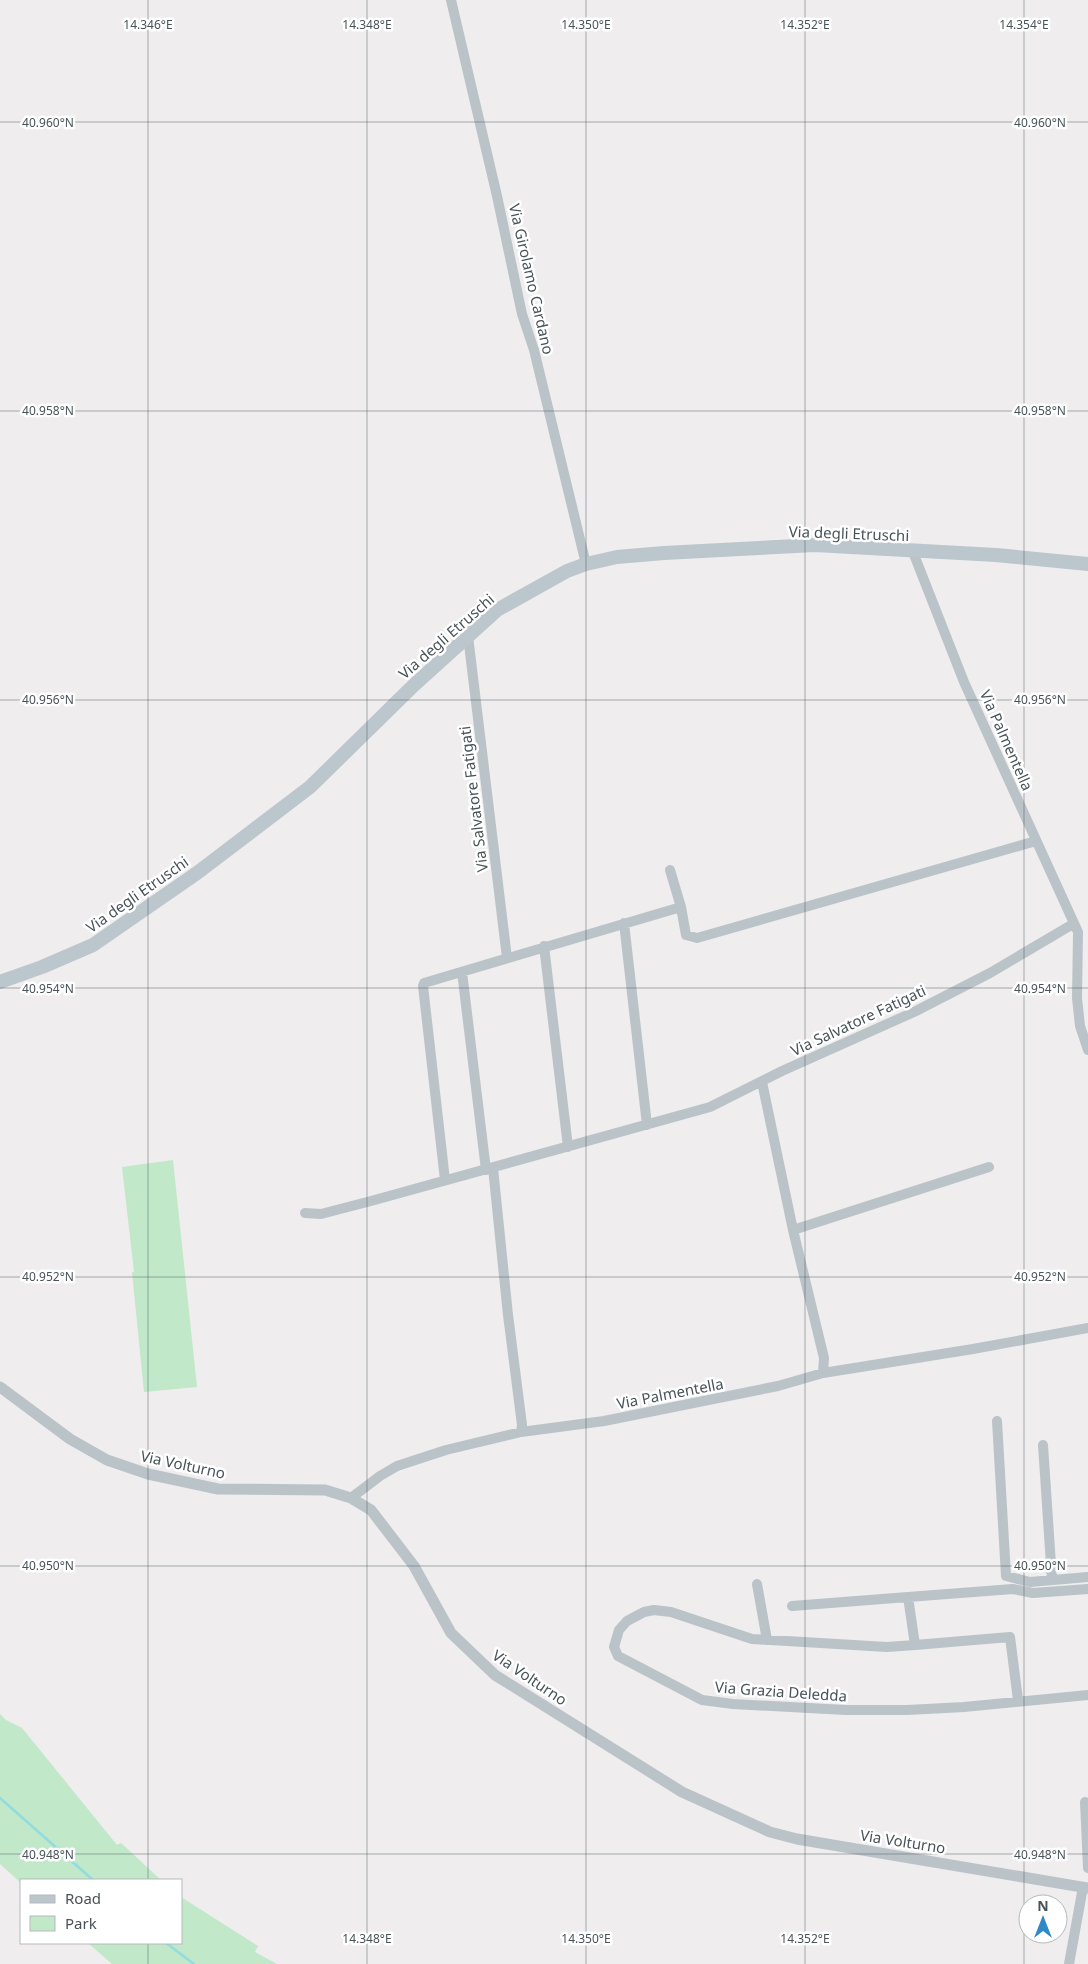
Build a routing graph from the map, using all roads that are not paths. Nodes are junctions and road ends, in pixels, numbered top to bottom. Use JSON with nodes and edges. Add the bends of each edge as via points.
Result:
{"nodes":[{"id":1,"x":451,"y":0,"type":"edge"},
{"id":2,"x":913,"y":552,"type":"junction"},
{"id":3,"x":586,"y":564,"type":"junction"},
{"id":4,"x":1088,"y":564,"type":"edge"},
{"id":5,"x":468,"y":636,"type":"junction"},
{"id":6,"x":1036,"y":841,"type":"junction"},
{"id":7,"x":670,"y":870,"type":"dead end"},
{"id":8,"x":681,"y":907,"type":"junction"},
{"id":9,"x":624,"y":923,"type":"junction"},
{"id":10,"x":1073,"y":924,"type":"junction"},
{"id":11,"x":1088,"y":933,"type":"edge"},
{"id":12,"x":1078,"y":939,"type":"junction"},
{"id":13,"x":544,"y":946,"type":"junction"},
{"id":14,"x":507,"y":958,"type":"junction"},
{"id":15,"x":462,"y":972,"type":"junction"},
{"id":16,"x":0,"y":982,"type":"edge"},
{"id":17,"x":1088,"y":1050,"type":"edge"},
{"id":18,"x":762,"y":1082,"type":"junction"},
{"id":19,"x":647,"y":1125,"type":"junction"},
{"id":20,"x":568,"y":1147,"type":"junction"},
{"id":21,"x":989,"y":1168,"type":"dead end"},
{"id":22,"x":490,"y":1169,"type":"junction"},
{"id":23,"x":445,"y":1180,"type":"junction"},
{"id":24,"x":305,"y":1213,"type":"dead end"},
{"id":25,"x":793,"y":1230,"type":"junction"},
{"id":26,"x":1088,"y":1328,"type":"edge"},
{"id":27,"x":822,"y":1373,"type":"junction"},
{"id":28,"x":0,"y":1387,"type":"edge"},
{"id":29,"x":997,"y":1421,"type":"dead end"},
{"id":30,"x":521,"y":1432,"type":"junction"},
{"id":31,"x":1043,"y":1445,"type":"dead end"},
{"id":32,"x":351,"y":1498,"type":"junction"},
{"id":33,"x":1088,"y":1577,"type":"edge"},
{"id":34,"x":1052,"y":1580,"type":"junction"},
{"id":35,"x":757,"y":1584,"type":"dead end"},
{"id":36,"x":1088,"y":1589,"type":"edge"},
{"id":37,"x":908,"y":1597,"type":"junction"},
{"id":38,"x":792,"y":1606,"type":"dead end"},
{"id":39,"x":767,"y":1640,"type":"junction"},
{"id":40,"x":915,"y":1645,"type":"junction"},
{"id":41,"x":1088,"y":1695,"type":"edge"},
{"id":42,"x":1018,"y":1700,"type":"junction"},
{"id":43,"x":1085,"y":1802,"type":"dead end"},
{"id":44,"x":1088,"y":1868,"type":"edge"},
{"id":45,"x":1085,"y":1887,"type":"edge"},
{"id":46,"x":1068,"y":1964,"type":"edge"}],
"edges":[{"from":1,"to":3,"type":"street","name":"Via Girolamo Cardano","via":[[522,314],[534,350]]},
{"from":2,"to":3,"type":"main road","name":"Via degli Etruschi","via":[[815,545],[768,546],[655,553]]},
{"from":2,"to":4,"type":"main road","name":"Via degli Etruschi","via":[[996,555]]},
{"from":2,"to":6,"type":"street","name":"Via Palmentella","via":[[964,682]]},
{"from":3,"to":5,"type":"main road","name":"Via degli Etruschi","via":[[567,571],[497,610]]},
{"from":5,"to":14,"type":"street","name":"Via Salvatore Fatigati"},
{"from":5,"to":16,"type":"main road","name":"Via degli Etruschi","via":[[310,786],[198,873],[93,945]]},
{"from":6,"to":8,"type":"street","via":[[697,938],[686,935]]},
{"from":6,"to":10,"type":"street","name":"Via Palmentella"},
{"from":7,"to":8,"type":"street"},
{"from":8,"to":9,"type":"street"},
{"from":9,"to":13,"type":"street"},
{"from":9,"to":19,"type":"street"},
{"from":10,"to":12,"type":"street","name":"Via Palmentella"},
{"from":10,"to":18,"type":"street","name":"Via Salvatore Fatigati","via":[[914,1012]]},
{"from":11,"to":12,"type":"street"},
{"from":12,"to":17,"type":"street","name":"Via Palmentella","via":[[1077,998],[1080,1026]]},
{"from":13,"to":14,"type":"street"},
{"from":13,"to":20,"type":"street"},
{"from":14,"to":15,"type":"street"},
{"from":15,"to":22,"type":"street"},
{"from":15,"to":23,"type":"street","via":[[423,986]]},
{"from":18,"to":19,"type":"street","name":"Via Salvatore Fatigati","via":[[710,1106]]},
{"from":18,"to":25,"type":"street"},
{"from":19,"to":20,"type":"street","name":"Via Salvatore Fatigati"},
{"from":20,"to":22,"type":"street","name":"Via Salvatore Fatigati"},
{"from":21,"to":25,"type":"street"},
{"from":22,"to":23,"type":"street","name":"Via Salvatore Fatigati"},
{"from":22,"to":30,"type":"street"},
{"from":23,"to":24,"type":"street","name":"Via Salvatore Fatigati","via":[[330,1212]]},
{"from":25,"to":27,"type":"street","via":[[824,1358]]},
{"from":26,"to":27,"type":"street","name":"Via Palmentella"},
{"from":27,"to":30,"type":"street","name":"Via Palmentella","via":[[778,1386],[604,1421]]},
{"from":28,"to":32,"type":"street","name":"Via Volturno","via":[[70,1439],[107,1460],[148,1474],[218,1489],[324,1490]]},
{"from":29,"to":34,"type":"street","via":[[1006,1576],[1030,1582]]},
{"from":30,"to":32,"type":"street","name":"Via Palmentella","via":[[397,1466]]},
{"from":31,"to":34,"type":"street"},
{"from":32,"to":45,"type":"street","name":"Via Volturno","via":[[371,1510],[414,1566],[451,1633],[495,1675],[682,1792],[770,1832],[797,1839]]},
{"from":33,"to":34,"type":"street"},
{"from":35,"to":39,"type":"street"},
{"from":36,"to":37,"type":"street","via":[[1033,1593],[1012,1589]]},
{"from":37,"to":38,"type":"street"},
{"from":37,"to":40,"type":"street"},
{"from":39,"to":40,"type":"street","name":"Via Grazia Deledda","via":[[886,1647]]},
{"from":39,"to":42,"type":"street","name":"Via Grazia Deledda","via":[[752,1639],[671,1612],[654,1610],[627,1621],[619,1630],[614,1647],[618,1656],[702,1700],[854,1710],[964,1707]]},
{"from":40,"to":42,"type":"street","name":"Via Grazia Deledda","via":[[1010,1637]]},
{"from":41,"to":42,"type":"street","name":"Via Grazia Deledda"},
{"from":43,"to":44,"type":"street"},
{"from":45,"to":46,"type":"street"}]}
